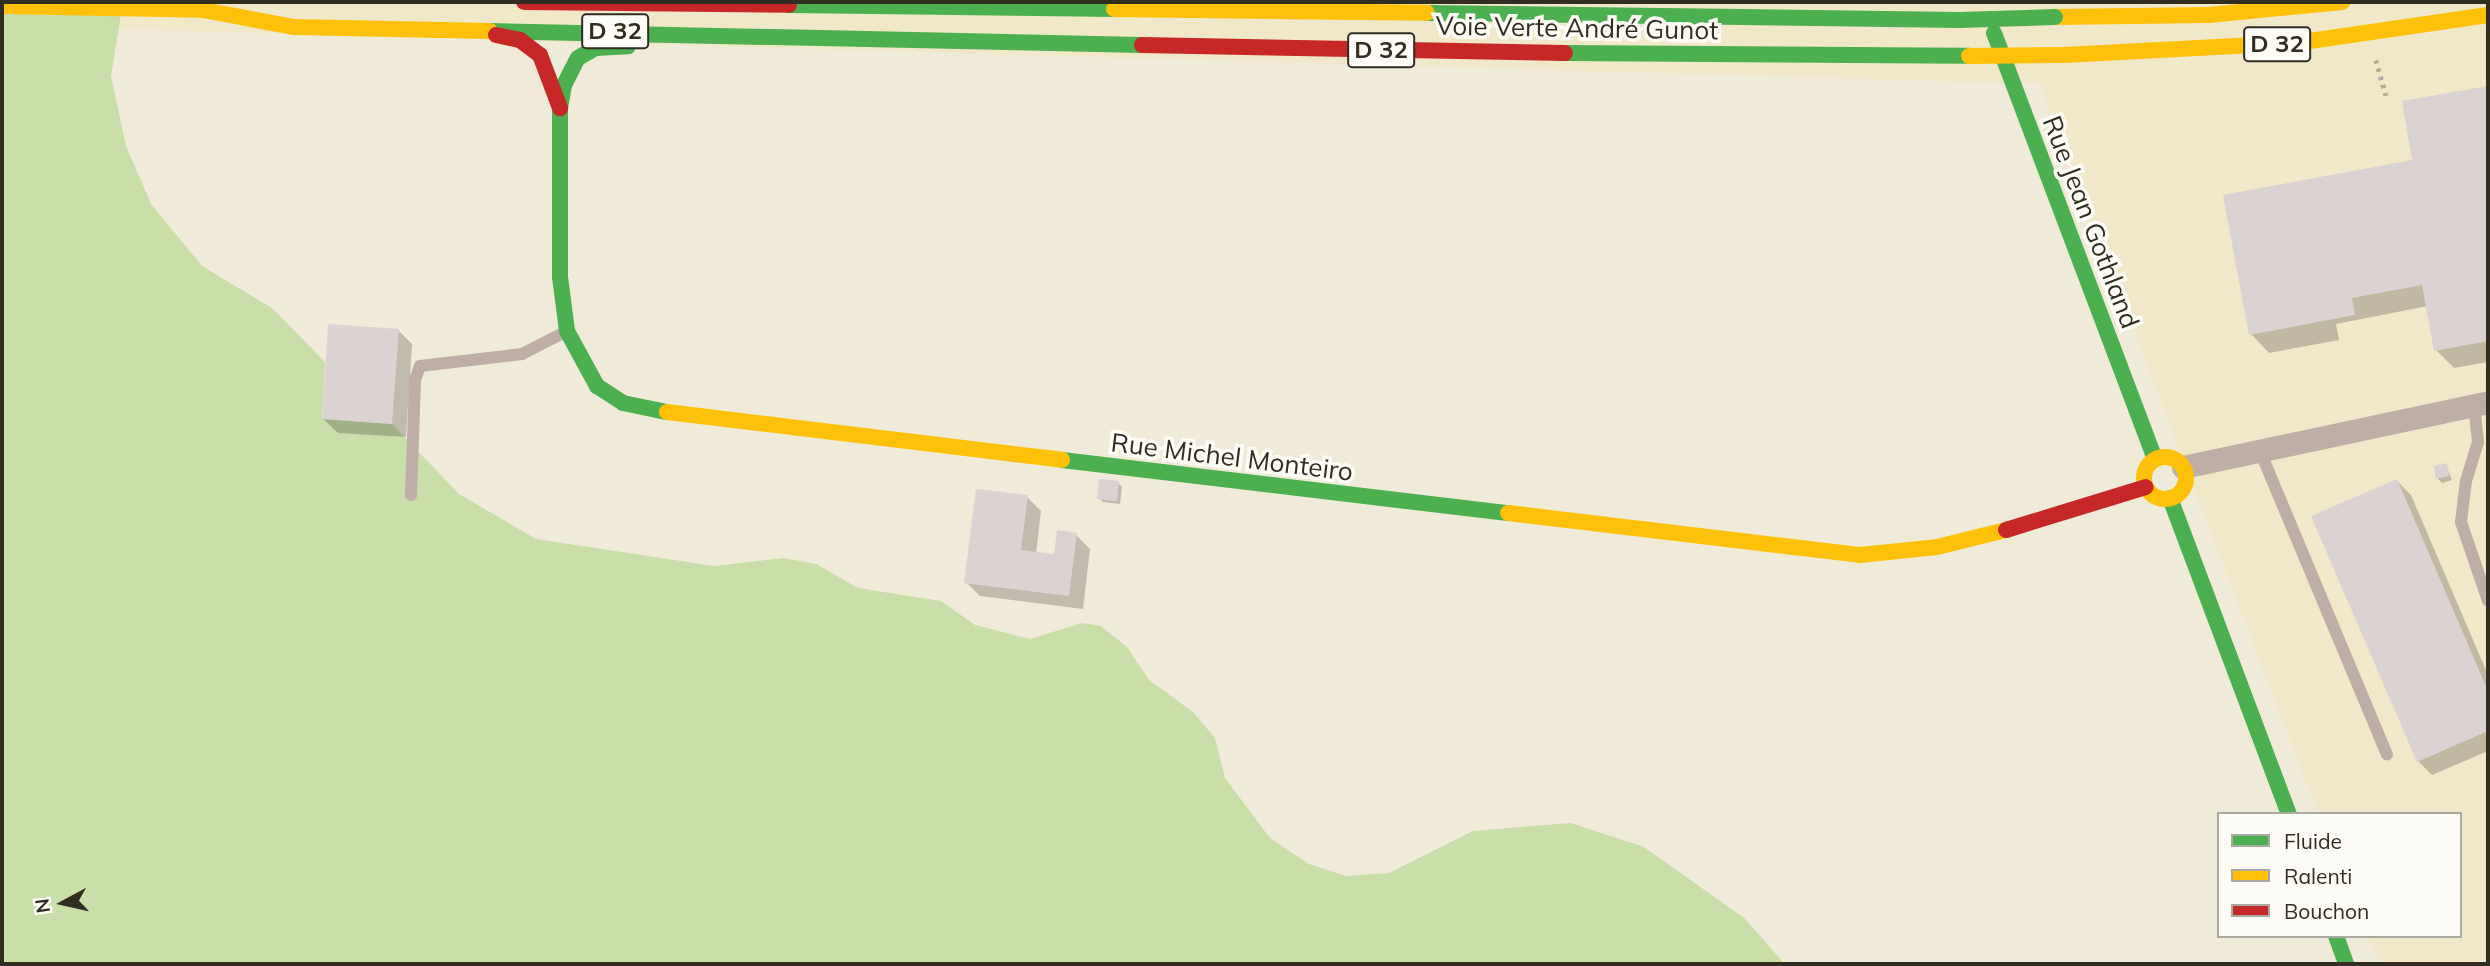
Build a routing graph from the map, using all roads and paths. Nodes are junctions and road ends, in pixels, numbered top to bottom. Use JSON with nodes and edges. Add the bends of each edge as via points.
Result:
{"nodes":[{"id":1,"x":238,"y":2,"type":"edge"},
{"id":2,"x":524,"y":2,"type":"edge"},
{"id":3,"x":1012,"y":2,"type":"edge"},
{"id":4,"x":1738,"y":2,"type":"edge"},
{"id":5,"x":1983,"y":2,"type":"edge"},
{"id":6,"x":2342,"y":2,"type":"edge"},
{"id":7,"x":796,"y":5,"type":"edge"},
{"id":8,"x":2,"y":6,"type":"edge"},
{"id":9,"x":982,"y":9,"type":"junction"},
{"id":10,"x":203,"y":10,"type":"junction"},
{"id":11,"x":2488,"y":15,"type":"edge"},
{"id":12,"x":1816,"y":19,"type":"junction"},
{"id":13,"x":438,"y":27,"type":"junction"},
{"id":14,"x":793,"y":36,"type":"junction"},
{"id":15,"x":560,"y":108,"type":"junction"},
{"id":16,"x":567,"y":331,"type":"junction"},
{"id":17,"x":2481,"y":403,"type":"edge"},
{"id":18,"x":2260,"y":451,"type":"junction"},
{"id":19,"x":2155,"y":459,"type":"junction"},
{"id":20,"x":2183,"y":467,"type":"junction"},
{"id":21,"x":2146,"y":486,"type":"junction"},
{"id":22,"x":411,"y":495,"type":"dead end"},
{"id":23,"x":2170,"y":498,"type":"junction"},
{"id":24,"x":2488,"y":601,"type":"edge"},
{"id":25,"x":2387,"y":754,"type":"dead end"},
{"id":26,"x":2288,"y":812,"type":"edge"},
{"id":27,"x":2337,"y":938,"type":"edge"},
{"id":28,"x":2346,"y":964,"type":"edge"}],
"edges":[{"from":1,"to":10,"type":"main road","name":"Voie Verte André Gunot","number":"D 32"},
{"from":2,"to":7,"type":"main road","name":"Voie Verte André Gunot","number":"D 32"},
{"from":3,"to":9,"type":"lane"},
{"from":4,"to":12,"type":"lane"},
{"from":5,"to":19,"type":"main road","name":"Rue Jean Gothland"},
{"from":6,"to":12,"type":"main road","name":"Voie Verte André Gunot","number":"D 32","bridge":true,"via":[[2209,15]]},
{"from":7,"to":9,"type":"main road","name":"Voie Verte André Gunot","number":"D 32"},
{"from":8,"to":10,"type":"main road","name":"Voie Verte André Gunot","number":"D 32"},
{"from":9,"to":12,"type":"main road","name":"Voie Verte André Gunot","number":"D 32"},
{"from":10,"to":13,"type":"main road","name":"Voie Verte André Gunot","number":"D 32","via":[[294,27]]},
{"from":11,"to":14,"type":"main road","name":"Voie Verte André Gunot","number":"D 32","bridge":true,"via":[[2296,43],[2064,55],[1494,53]]},
{"from":13,"to":14,"type":"main road","name":"Voie Verte André Gunot","number":"D 32"},
{"from":13,"to":15,"type":"main road","via":[[527,43],[547,65]]},
{"from":14,"to":15,"type":"main road","via":[[769,48],[595,48],[570,67]]},
{"from":15,"to":16,"type":"main road","name":"Rue Michel Monteiro","via":[[560,277]]},
{"from":16,"to":21,"type":"main road","name":"Rue Michel Monteiro","via":[[589,375],[607,394],[635,407],[686,418],[1860,555],[1982,537]]},
{"from":16,"to":22,"type":"lane","via":[[522,354],[420,366],[415,380]]},
{"from":17,"to":18,"type":"street"},
{"from":17,"to":24,"type":"lane","via":[[2478,442],[2466,481],[2461,522]]},
{"from":18,"to":20,"type":"street"},
{"from":18,"to":25,"type":"lane"},
{"from":19,"to":20,"type":"main road","via":[[2167,457]]},
{"from":19,"to":21,"type":"main road","via":[[2146,468]]},
{"from":20,"to":23,"type":"main road","via":[[2183,486]]},
{"from":21,"to":23,"type":"main road","via":[[2156,496]]},
{"from":23,"to":26,"type":"main road"},
{"from":27,"to":28,"type":"main road"}]}
